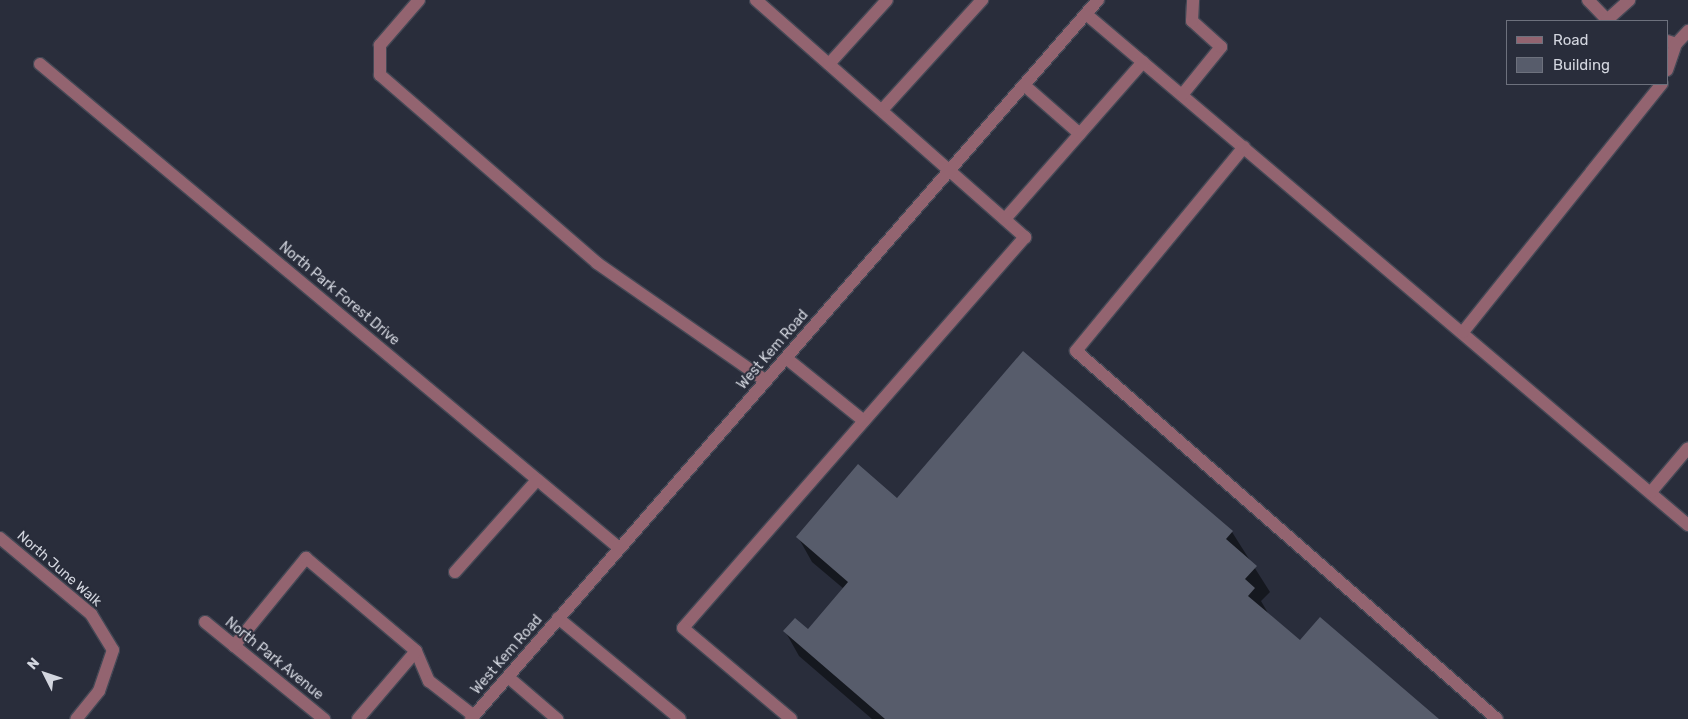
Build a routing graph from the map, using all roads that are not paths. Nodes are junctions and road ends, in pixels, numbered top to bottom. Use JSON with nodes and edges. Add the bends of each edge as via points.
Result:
{"nodes":[{"id":1,"x":419,"y":0,"type":"edge"},
{"id":2,"x":756,"y":0,"type":"edge"},
{"id":3,"x":887,"y":0,"type":"edge"},
{"id":4,"x":982,"y":0,"type":"edge"},
{"id":5,"x":1098,"y":0,"type":"edge"},
{"id":6,"x":1193,"y":0,"type":"edge"},
{"id":7,"x":1588,"y":0,"type":"edge"},
{"id":8,"x":1629,"y":0,"type":"edge"},
{"id":9,"x":1086,"y":14,"type":"junction"},
{"id":10,"x":1610,"y":20,"type":"edge"},
{"id":11,"x":1688,"y":31,"type":"edge"},
{"id":12,"x":1671,"y":43,"type":"edge"},
{"id":13,"x":1143,"y":62,"type":"junction"},
{"id":14,"x":1668,"y":63,"type":"edge"},
{"id":15,"x":40,"y":64,"type":"dead end"},
{"id":16,"x":829,"y":64,"type":"junction"},
{"id":17,"x":1024,"y":85,"type":"junction"},
{"id":18,"x":1661,"y":85,"type":"edge"},
{"id":19,"x":1182,"y":94,"type":"junction"},
{"id":20,"x":882,"y":110,"type":"junction"},
{"id":21,"x":1080,"y":134,"type":"junction"},
{"id":22,"x":1244,"y":147,"type":"junction"},
{"id":23,"x":950,"y":170,"type":"junction"},
{"id":24,"x":1005,"y":219,"type":"junction"},
{"id":25,"x":1463,"y":332,"type":"junction"},
{"id":26,"x":786,"y":358,"type":"junction"},
{"id":27,"x":766,"y":381,"type":"junction"},
{"id":28,"x":864,"y":421,"type":"junction"},
{"id":29,"x":1688,"y":448,"type":"edge"},
{"id":30,"x":537,"y":480,"type":"junction"},
{"id":31,"x":1651,"y":492,"type":"junction"},
{"id":32,"x":1688,"y":525,"type":"edge"},
{"id":33,"x":0,"y":538,"type":"edge"},
{"id":34,"x":619,"y":548,"type":"junction"},
{"id":35,"x":455,"y":572,"type":"dead end"},
{"id":36,"x":558,"y":618,"type":"junction"},
{"id":37,"x":205,"y":622,"type":"dead end"},
{"id":38,"x":234,"y":646,"type":"junction"},
{"id":39,"x":416,"y":651,"type":"junction"},
{"id":40,"x":508,"y":677,"type":"junction"},
{"id":41,"x":472,"y":718,"type":"edge"},
{"id":42,"x":76,"y":719,"type":"edge"},
{"id":43,"x":324,"y":719,"type":"edge"},
{"id":44,"x":358,"y":719,"type":"edge"},
{"id":45,"x":557,"y":719,"type":"edge"},
{"id":46,"x":680,"y":719,"type":"edge"},
{"id":47,"x":791,"y":719,"type":"edge"},
{"id":48,"x":1497,"y":719,"type":"edge"}],
"edges":[{"from":1,"to":27,"type":"street","via":[[380,45],[380,75],[597,263]]},
{"from":2,"to":16,"type":"street"},
{"from":3,"to":16,"type":"street"},
{"from":4,"to":20,"type":"street"},
{"from":5,"to":9,"type":"street","name":"West Kem Road"},
{"from":6,"to":19,"type":"street","via":[[1192,21],[1221,47]]},
{"from":7,"to":10,"type":"street"},
{"from":8,"to":10,"type":"street"},
{"from":9,"to":13,"type":"street"},
{"from":9,"to":17,"type":"street","name":"West Kem Road"},
{"from":11,"to":12,"type":"street"},
{"from":12,"to":14,"type":"street"},
{"from":13,"to":19,"type":"street"},
{"from":13,"to":21,"type":"street"},
{"from":15,"to":30,"type":"street","name":"North Park Forest Drive"},
{"from":16,"to":20,"type":"street"},
{"from":17,"to":21,"type":"street"},
{"from":17,"to":23,"type":"street","name":"West Kem Road"},
{"from":18,"to":25,"type":"street"},
{"from":19,"to":22,"type":"street"},
{"from":20,"to":23,"type":"street"},
{"from":21,"to":24,"type":"street"},
{"from":22,"to":25,"type":"street"},
{"from":22,"to":48,"type":"street","via":[[1076,351]]},
{"from":23,"to":24,"type":"street"},
{"from":23,"to":26,"type":"street","name":"West Kem Road"},
{"from":24,"to":28,"type":"street","via":[[1025,237]]},
{"from":25,"to":31,"type":"street"},
{"from":26,"to":27,"type":"street","name":"West Kem Road"},
{"from":26,"to":28,"type":"street"},
{"from":27,"to":34,"type":"street","name":"West Kem Road"},
{"from":28,"to":47,"type":"street","via":[[683,628]]},
{"from":29,"to":31,"type":"street"},
{"from":30,"to":34,"type":"street","name":"North Park Forest Drive"},
{"from":30,"to":35,"type":"street"},
{"from":31,"to":32,"type":"street"},
{"from":33,"to":42,"type":"street","name":"North June Walk","via":[[92,614],[113,650],[99,691]]},
{"from":34,"to":36,"type":"street","name":"West Kem Road"},
{"from":36,"to":40,"type":"street","name":"West Kem Road"},
{"from":36,"to":46,"type":"street"},
{"from":37,"to":38,"type":"street","name":"North Park Avenue"},
{"from":38,"to":39,"type":"street","via":[[306,558]]},
{"from":38,"to":43,"type":"street","name":"North Park Avenue"},
{"from":39,"to":41,"type":"street","via":[[429,681]]},
{"from":39,"to":44,"type":"street"},
{"from":40,"to":41,"type":"street","name":"West Kem Road"},
{"from":40,"to":45,"type":"street"}]}
